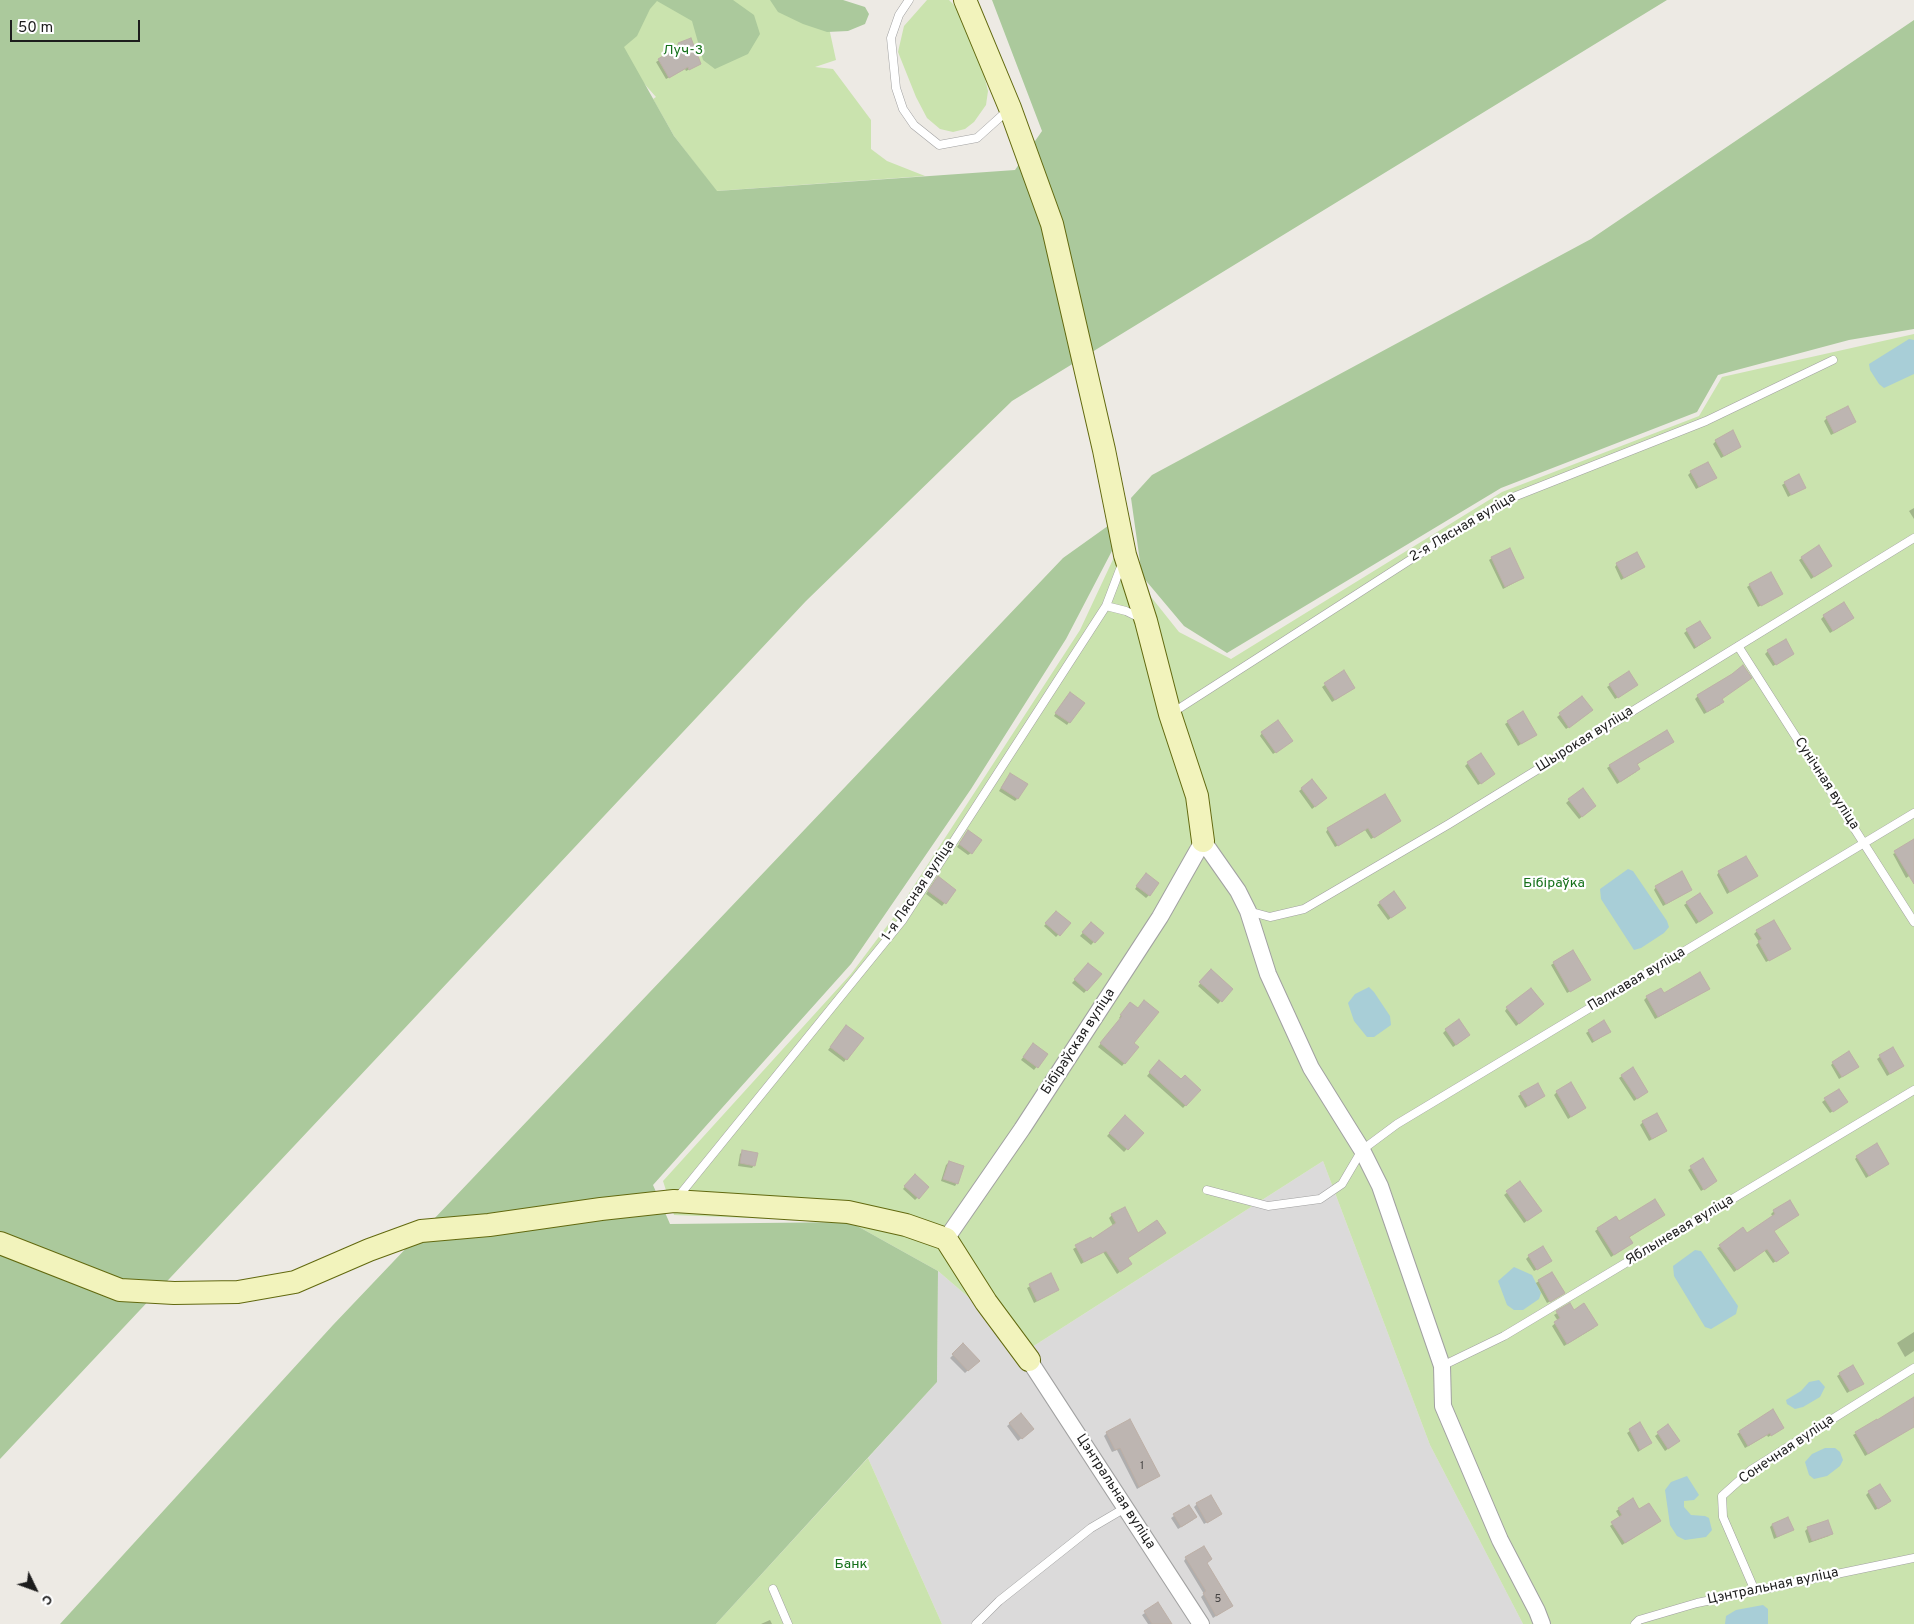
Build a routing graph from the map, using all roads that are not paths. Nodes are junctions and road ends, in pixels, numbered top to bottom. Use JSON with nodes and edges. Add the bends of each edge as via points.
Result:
{"nodes":[{"id":1,"x":909,"y":0,"type":"edge"},
{"id":2,"x":965,"y":0,"type":"edge"},
{"id":3,"x":1010,"y":108,"type":"junction"},
{"id":4,"x":1833,"y":360,"type":"dead end"},
{"id":5,"x":1914,"y":538,"type":"edge"},
{"id":6,"x":1125,"y":555,"type":"junction"},
{"id":7,"x":1106,"y":606,"type":"junction"},
{"id":8,"x":1146,"y":621,"type":"junction"},
{"id":9,"x":1738,"y":646,"type":"junction"},
{"id":10,"x":1170,"y":714,"type":"junction"},
{"id":11,"x":1914,"y":813,"type":"edge"},
{"id":12,"x":1204,"y":841,"type":"junction"},
{"id":13,"x":1865,"y":844,"type":"junction"},
{"id":14,"x":1248,"y":911,"type":"junction"},
{"id":15,"x":1914,"y":922,"type":"edge"},
{"id":16,"x":1914,"y":1090,"type":"edge"},
{"id":17,"x":1362,"y":1150,"type":"junction"},
{"id":18,"x":1207,"y":1190,"type":"dead end"},
{"id":19,"x":674,"y":1201,"type":"junction"},
{"id":20,"x":946,"y":1239,"type":"junction"},
{"id":21,"x":0,"y":1243,"type":"edge"},
{"id":22,"x":1029,"y":1360,"type":"joint"},
{"id":23,"x":1442,"y":1366,"type":"junction"},
{"id":24,"x":1914,"y":1368,"type":"edge"},
{"id":25,"x":1125,"y":1508,"type":"junction"},
{"id":26,"x":1914,"y":1558,"type":"edge"},
{"id":27,"x":773,"y":1589,"type":"dead end"},
{"id":28,"x":1754,"y":1591,"type":"junction"},
{"id":29,"x":788,"y":1624,"type":"edge"},
{"id":30,"x":976,"y":1624,"type":"edge"},
{"id":31,"x":1201,"y":1624,"type":"edge"},
{"id":32,"x":1542,"y":1624,"type":"edge"},
{"id":33,"x":1635,"y":1624,"type":"edge"}],
"edges":[{"from":1,"to":3,"type":"lane","via":[[899,15],[891,38],[896,88],[914,125],[938,146],[977,138]]},
{"from":2,"to":3,"type":"street"},
{"from":3,"to":6,"type":"street","via":[[1052,224]]},
{"from":4,"to":10,"type":"lane","name":"2-я Лясная вуліца","via":[[1706,422],[1511,498]]},
{"from":5,"to":9,"type":"lane","name":"Шырокая вуліца"},
{"from":6,"to":7,"type":"lane","name":"1-я Лясная вуліца"},
{"from":6,"to":8,"type":"street"},
{"from":7,"to":8,"type":"lane"},
{"from":7,"to":19,"type":"lane","name":"1-я Лясная вуліца","via":[[902,921]]},
{"from":8,"to":10,"type":"street"},
{"from":9,"to":13,"type":"lane","name":"Сунічная вуліца"},
{"from":9,"to":14,"type":"lane","name":"Шырокая вуліца","via":[[1304,909],[1270,917]]},
{"from":10,"to":12,"type":"street","via":[[1197,796]]},
{"from":11,"to":13,"type":"lane","name":"Палкавая вуліца"},
{"from":12,"to":14,"type":"street"},
{"from":12,"to":20,"type":"street","name":"Бібіраўская вуліца","via":[[1160,917]]},
{"from":13,"to":15,"type":"lane","name":"Сунічная вуліца"},
{"from":13,"to":17,"type":"lane","name":"Палкавая вуліца","via":[[1397,1124]]},
{"from":14,"to":17,"type":"street","via":[[1268,974],[1311,1068]]},
{"from":16,"to":23,"type":"lane","name":"Яблыневая вуліца","via":[[1504,1336]]},
{"from":17,"to":18,"type":"lane","via":[[1342,1184],[1320,1199],[1268,1206]]},
{"from":17,"to":23,"type":"street","via":[[1380,1186]]},
{"from":19,"to":20,"type":"street","via":[[848,1212],[906,1225]]},
{"from":19,"to":21,"type":"street","via":[[421,1231],[296,1282],[238,1292],[120,1290]]},
{"from":20,"to":22,"type":"street","via":[[986,1302]]},
{"from":22,"to":25,"type":"street","name":"Цэнтральная вуліца"},
{"from":23,"to":32,"type":"street","via":[[1443,1406],[1500,1540]]},
{"from":24,"to":28,"type":"lane","name":"Сонечная вуліца","via":[[1751,1470],[1722,1496],[1723,1517]]},
{"from":25,"to":30,"type":"lane","via":[[1091,1528],[999,1601]]},
{"from":25,"to":31,"type":"street","name":"Цэнтральная вуліца"},
{"from":26,"to":28,"type":"lane","name":"Цэнтральная вуліца"},
{"from":27,"to":29,"type":"lane"},
{"from":28,"to":33,"type":"lane","name":"Цэнтральная вуліца","via":[[1698,1603],[1639,1620]]}]}
